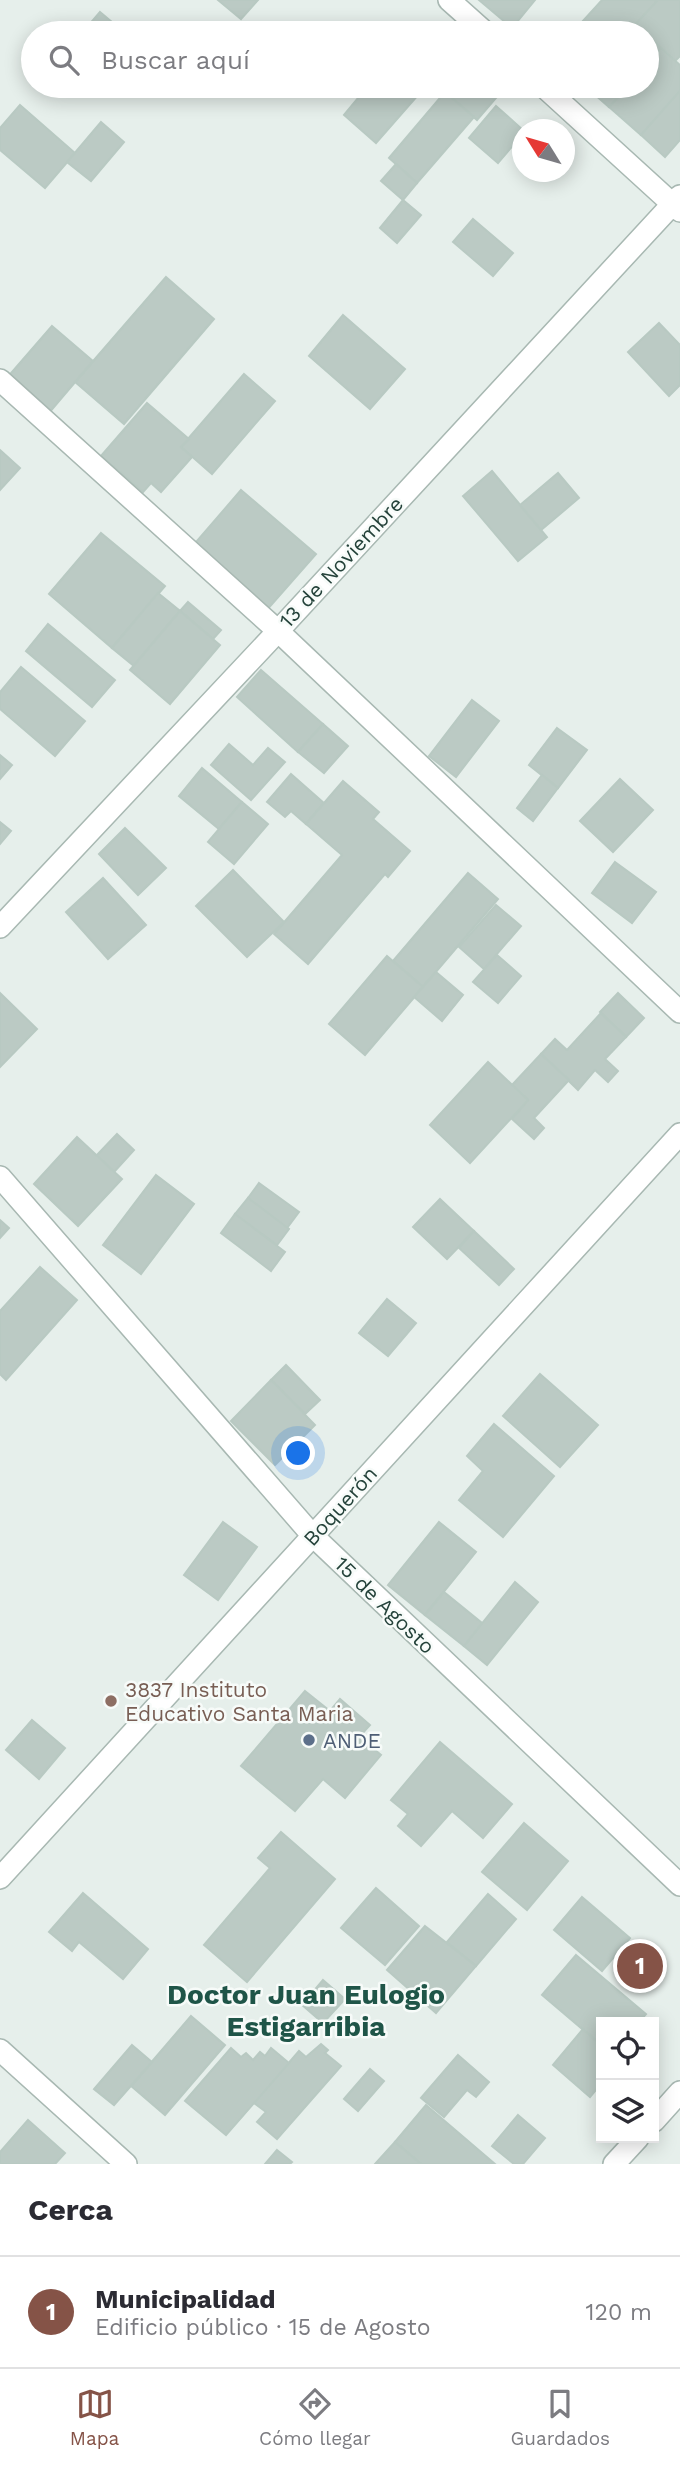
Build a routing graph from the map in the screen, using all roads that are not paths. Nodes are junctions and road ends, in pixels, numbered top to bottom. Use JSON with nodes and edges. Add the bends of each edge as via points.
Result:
{"nodes":[{"id":1,"x":449,"y":0,"type":"edge"},
{"id":2,"x":473,"y":21,"type":"edge"},
{"id":3,"x":557,"y":98,"type":"edge"},
{"id":4,"x":677,"y":204,"type":"edge"},
{"id":5,"x":0,"y":380,"type":"edge"},
{"id":6,"x":278,"y":631,"type":"junction"},
{"id":7,"x":0,"y":926,"type":"edge"},
{"id":8,"x":680,"y":1012,"type":"edge"},
{"id":9,"x":680,"y":1134,"type":"edge"},
{"id":10,"x":0,"y":1177,"type":"edge"},
{"id":11,"x":313,"y":1536,"type":"junction"},
{"id":12,"x":0,"y":1878,"type":"edge"},
{"id":13,"x":680,"y":1885,"type":"edge"},
{"id":14,"x":0,"y":2050,"type":"edge"},
{"id":15,"x":680,"y":2092,"type":"edge"},
{"id":16,"x":659,"y":2115,"type":"edge"},
{"id":17,"x":633,"y":2143,"type":"edge"},
{"id":18,"x":126,"y":2164,"type":"edge"},
{"id":19,"x":614,"y":2164,"type":"edge"}],
"edges":[{"from":1,"to":2,"type":"street"},
{"from":3,"to":4,"type":"street"},
{"from":4,"to":6,"type":"street","name":"13 de Noviembre"},
{"from":5,"to":6,"type":"street"},
{"from":6,"to":7,"type":"street","name":"13 de Noviembre"},
{"from":6,"to":8,"type":"street"},
{"from":9,"to":11,"type":"street","name":"Boquerón"},
{"from":10,"to":11,"type":"street","name":"15 de Agosto"},
{"from":11,"to":12,"type":"street","name":"Boquerón"},
{"from":11,"to":13,"type":"street","name":"15 de Agosto"},
{"from":14,"to":18,"type":"street"},
{"from":15,"to":16,"type":"street"},
{"from":17,"to":19,"type":"street"}]}
